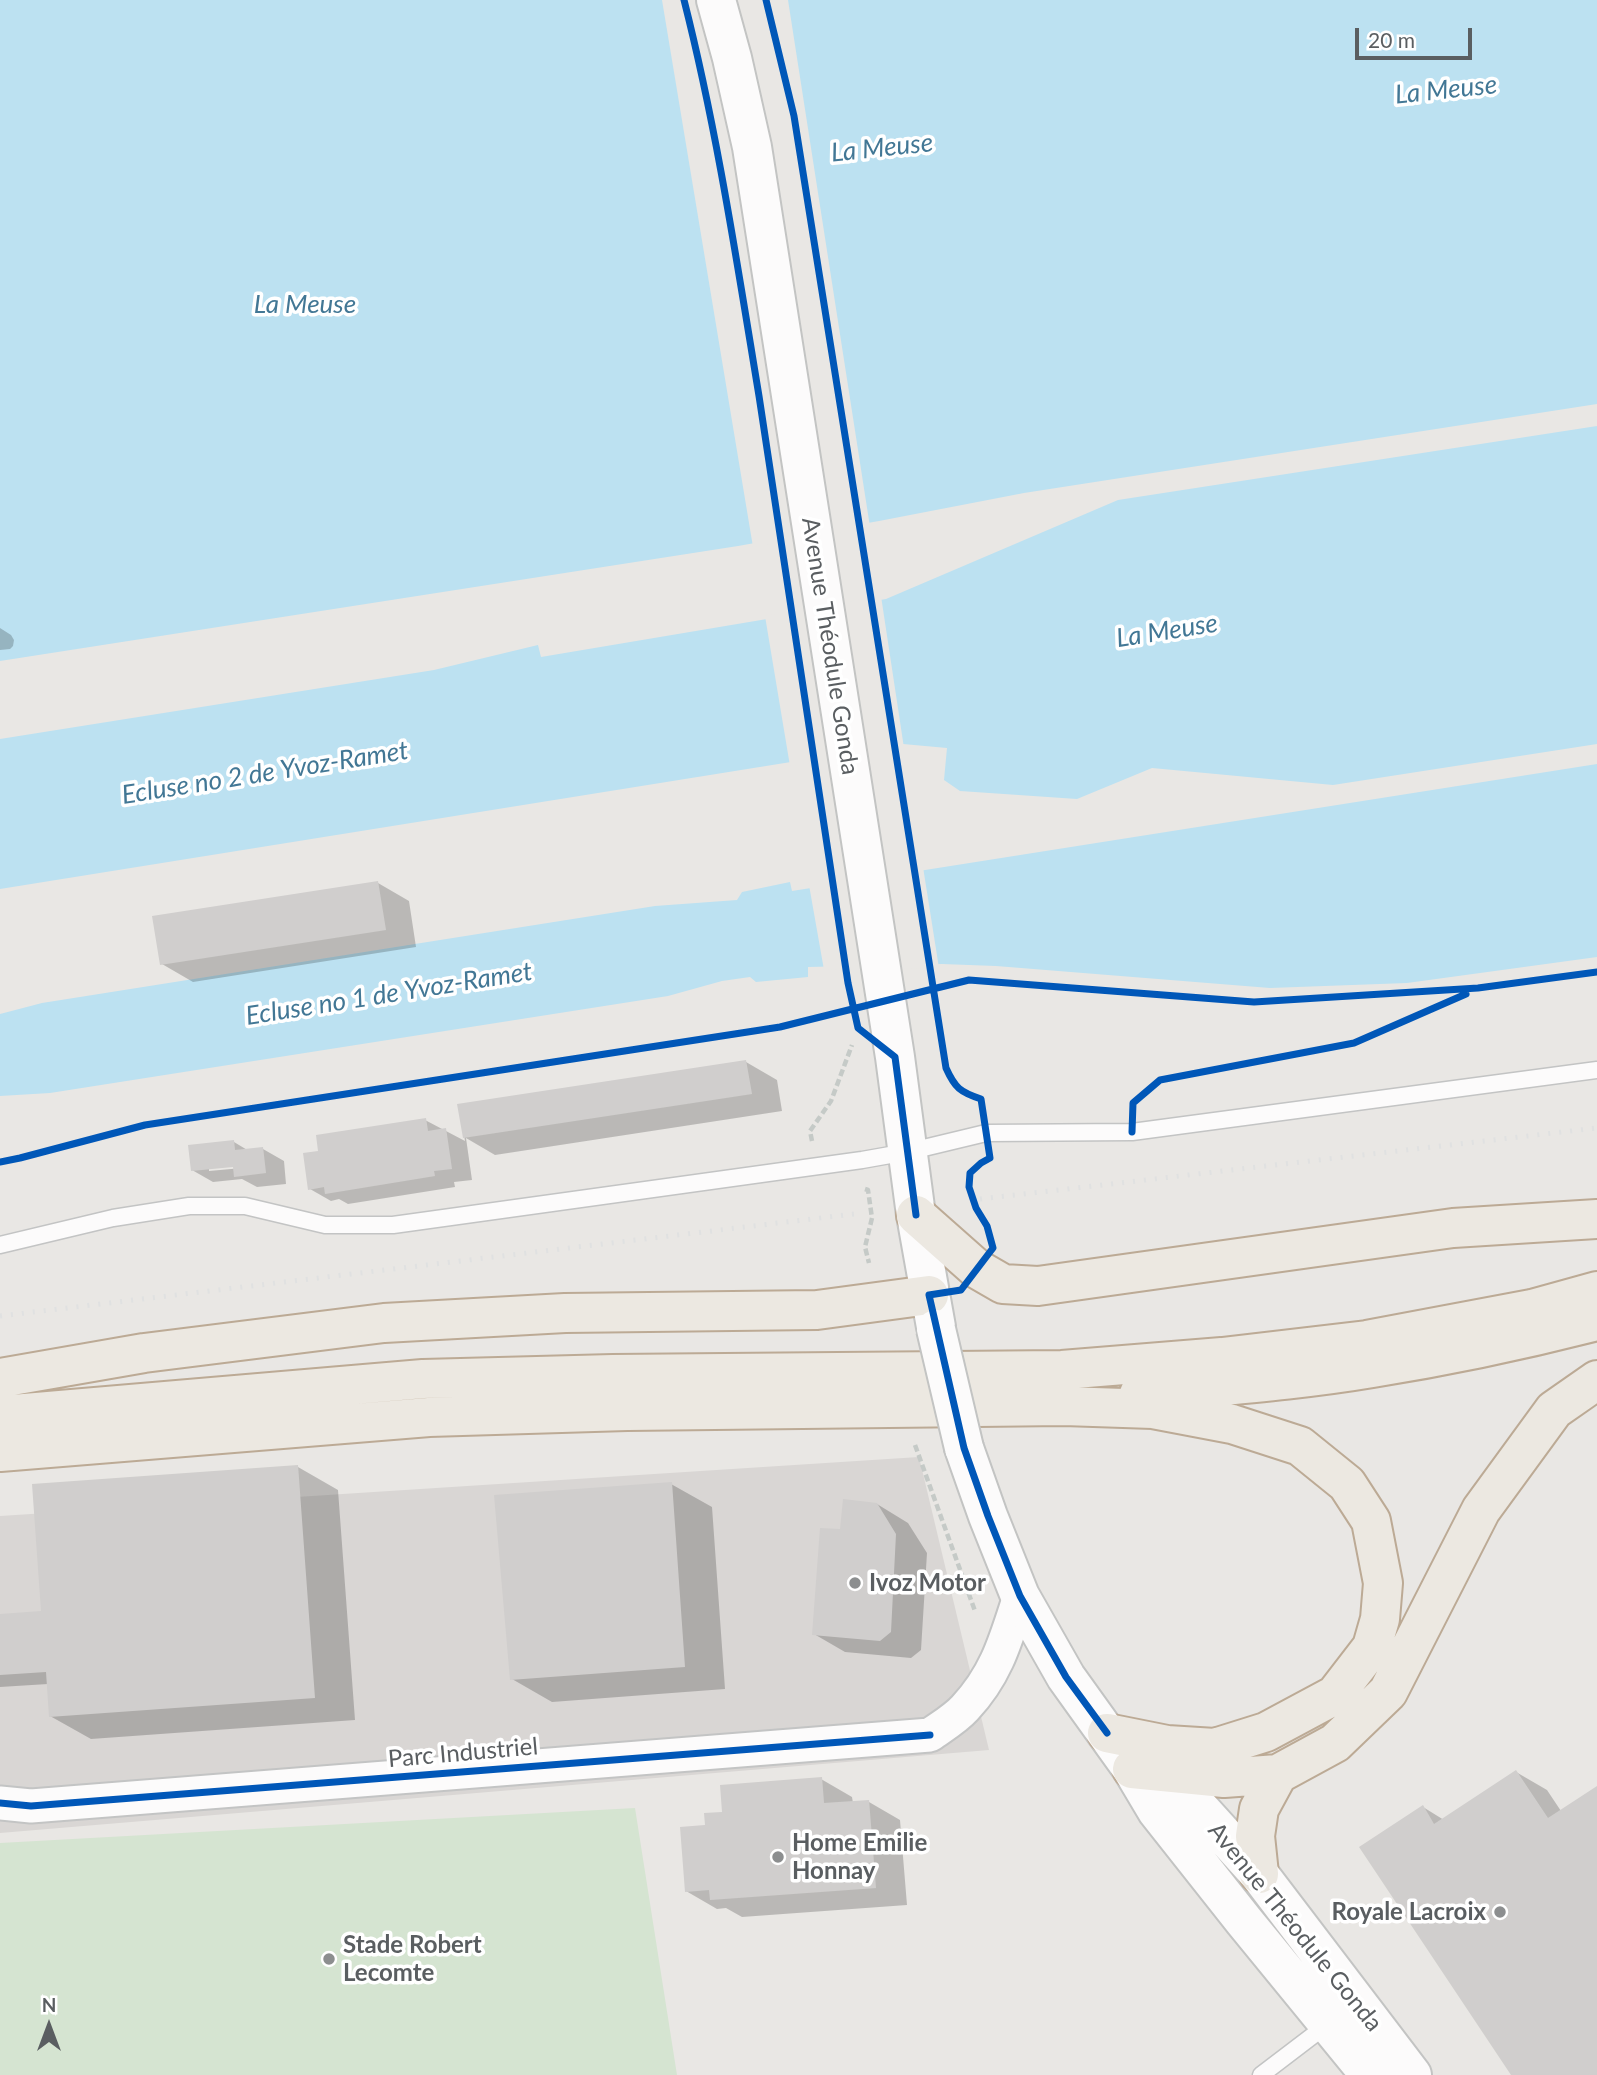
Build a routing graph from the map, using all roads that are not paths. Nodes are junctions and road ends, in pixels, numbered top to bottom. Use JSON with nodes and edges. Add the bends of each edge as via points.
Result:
{"nodes":[{"id":1,"x":716,"y":0,"type":"edge"},
{"id":2,"x":1597,"y":1070,"type":"edge"},
{"id":3,"x":907,"y":1152,"type":"junction"},
{"id":4,"x":916,"y":1214,"type":"junction"},
{"id":5,"x":1597,"y":1219,"type":"edge"},
{"id":6,"x":0,"y":1245,"type":"edge"},
{"id":7,"x":1597,"y":1291,"type":"edge"},
{"id":8,"x":933,"y":1312,"type":"junction"},
{"id":9,"x":1597,"y":1321,"type":"edge"},
{"id":10,"x":0,"y":1378,"type":"edge"},
{"id":11,"x":1597,"y":1380,"type":"edge"},
{"id":12,"x":1064,"y":1406,"type":"junction"},
{"id":13,"x":0,"y":1415,"type":"edge"},
{"id":14,"x":0,"y":1452,"type":"edge"},
{"id":15,"x":1020,"y":1596,"type":"junction"},
{"id":16,"x":1107,"y":1733,"type":"junction"},
{"id":17,"x":1132,"y":1769,"type":"junction"},
{"id":18,"x":1278,"y":1774,"type":"junction"},
{"id":19,"x":0,"y":1803,"type":"edge"},
{"id":20,"x":1259,"y":1874,"type":"junction"},
{"id":21,"x":1342,"y":2011,"type":"junction"},
{"id":22,"x":1261,"y":2075,"type":"edge"},
{"id":23,"x":1370,"y":2075,"type":"edge"},
{"id":24,"x":1412,"y":2075,"type":"edge"}],
"edges":[{"from":1,"to":3,"type":"main road","name":"Avenue Théodule Gonda","via":[[752,147]]},
{"from":2,"to":3,"type":"lane","via":[[1132,1132],[986,1133]]},
{"from":3,"to":4,"type":"main road","name":"Avenue Théodule Gonda"},
{"from":3,"to":6,"type":"lane","via":[[393,1225],[325,1225],[245,1206],[189,1206]]},
{"from":4,"to":5,"type":"highway","via":[[985,1274],[1003,1284],[1038,1286],[1453,1228]]},
{"from":4,"to":8,"type":"main road","name":"Avenue Théodule Gonda"},
{"from":7,"to":13,"type":"highway","via":[[1532,1309],[1367,1340],[1062,1370],[424,1379]]},
{"from":8,"to":10,"type":"highway","via":[[565,1313],[384,1323],[144,1353]]},
{"from":8,"to":15,"type":"main road","name":"Avenue Théodule Gonda","bridge":true,"via":[[964,1448]]},
{"from":9,"to":12,"type":"highway","via":[[1372,1368]]},
{"from":11,"to":18,"type":"highway","via":[[1554,1410],[1481,1510],[1388,1692],[1335,1742]]},
{"from":12,"to":14,"type":"highway","via":[[429,1417]]},
{"from":12,"to":16,"type":"highway","via":[[1153,1409],[1232,1423],[1300,1446],[1347,1484],[1371,1521],[1383,1583],[1372,1647],[1335,1695],[1324,1701],[1266,1732],[1214,1748],[1167,1745]]},
{"from":15,"to":16,"type":"main road","name":"Avenue Théodule Gonda","via":[[1066,1677]]},
{"from":15,"to":19,"type":"street","name":"Parc Industriel","via":[[991,1676],[964,1710],[930,1735],[32,1806]]},
{"from":16,"to":17,"type":"main road","name":"Avenue Théodule Gonda"},
{"from":17,"to":18,"type":"highway","via":[[1224,1778]]},
{"from":17,"to":20,"type":"main road","name":"Avenue Théodule Gonda","via":[[1191,1799]]},
{"from":17,"to":21,"type":"main road","name":"Avenue Théodule Gonda","via":[[1157,1811],[1244,1921]]},
{"from":18,"to":20,"type":"highway","via":[[1259,1809],[1255,1836]]},
{"from":20,"to":21,"type":"main road","name":"Avenue Théodule Gonda"},
{"from":21,"to":22,"type":"lane"},
{"from":21,"to":23,"type":"main road","name":"Avenue Théodule Gonda"},
{"from":21,"to":24,"type":"main road","name":"Avenue Théodule Gonda"}]}
